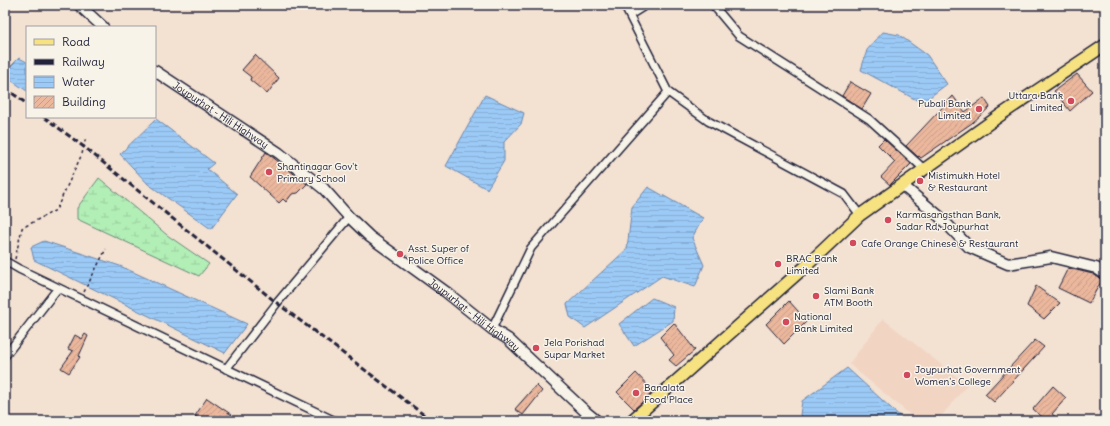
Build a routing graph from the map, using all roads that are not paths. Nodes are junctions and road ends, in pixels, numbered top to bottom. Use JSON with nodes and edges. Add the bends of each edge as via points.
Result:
{"nodes":[{"id":1,"x":79,"y":5,"type":"edge"},
{"id":2,"x":624,"y":5,"type":"edge"},
{"id":3,"x":646,"y":5,"type":"edge"},
{"id":4,"x":713,"y":5,"type":"edge"},
{"id":5,"x":630,"y":15,"type":"junction"},
{"id":6,"x":102,"y":26,"type":"edge"},
{"id":7,"x":1105,"y":45,"type":"edge"},
{"id":8,"x":156,"y":72,"type":"edge"},
{"id":9,"x":668,"y":92,"type":"junction"},
{"id":10,"x":924,"y":169,"type":"junction"},
{"id":11,"x":902,"y":185,"type":"junction"},
{"id":12,"x":860,"y":215,"type":"junction"},
{"id":13,"x":349,"y":217,"type":"junction"},
{"id":14,"x":5,"y":261,"type":"edge"},
{"id":15,"x":1105,"y":274,"type":"edge"},
{"id":16,"x":58,"y":288,"type":"junction"},
{"id":17,"x":492,"y":329,"type":"junction"},
{"id":18,"x":5,"y":356,"type":"edge"},
{"id":19,"x":226,"y":369,"type":"junction"},
{"id":20,"x":335,"y":421,"type":"edge"},
{"id":21,"x":597,"y":421,"type":"edge"},
{"id":22,"x":631,"y":421,"type":"edge"}],
"edges":[{"from":1,"to":6,"type":"main road"},
{"from":2,"to":5,"type":"street"},
{"from":3,"to":5,"type":"street"},
{"from":4,"to":10,"type":"street","via":[[739,36],[869,119]]},
{"from":5,"to":9,"type":"street"},
{"from":7,"to":10,"type":"main road"},
{"from":8,"to":13,"type":"main road","name":"Joypurhat - Hili Highway","via":[[279,153],[324,189]]},
{"from":9,"to":12,"type":"street","via":[[708,121],[844,194]]},
{"from":9,"to":17,"type":"street","via":[[531,248]]},
{"from":10,"to":11,"type":"main road"},
{"from":11,"to":12,"type":"main road"},
{"from":11,"to":15,"type":"main road","via":[[939,216],[969,248],[1008,264],[1051,257],[1096,268]]},
{"from":12,"to":22,"type":"main road"},
{"from":13,"to":17,"type":"main road","name":"Joypurhat - Hili Highway","via":[[370,237]]},
{"from":13,"to":19,"type":"street"},
{"from":14,"to":16,"type":"street"},
{"from":16,"to":18,"type":"street"},
{"from":16,"to":19,"type":"street"},
{"from":17,"to":21,"type":"main road","name":"Joypurhat - Hili Highway","via":[[508,339]]},
{"from":19,"to":20,"type":"street"}]}
